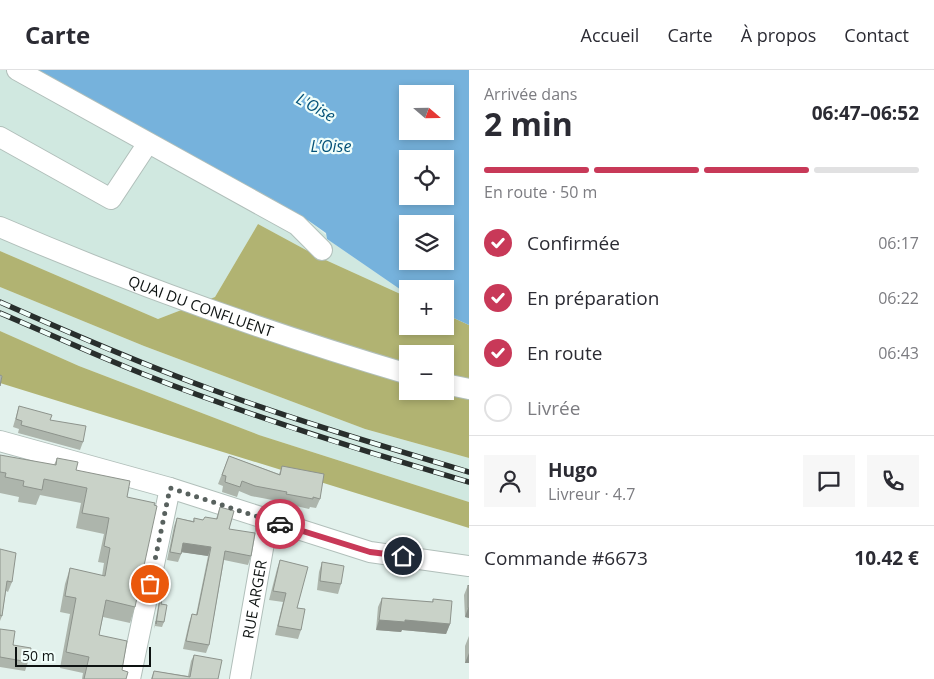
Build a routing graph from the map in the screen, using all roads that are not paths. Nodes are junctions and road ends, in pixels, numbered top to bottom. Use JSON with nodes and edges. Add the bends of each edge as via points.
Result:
{"nodes":[{"id":1,"x":17,"y":70,"type":"edge"},
{"id":2,"x":0,"y":137,"type":"edge"},
{"id":3,"x":148,"y":143,"type":"junction"},
{"id":4,"x":0,"y":227,"type":"edge"},
{"id":5,"x":322,"y":250,"type":"dead end"},
{"id":6,"x":399,"y":371,"type":"edge"},
{"id":7,"x":454,"y":386,"type":"edge"},
{"id":8,"x":469,"y":389,"type":"edge"},
{"id":9,"x":0,"y":441,"type":"edge"},
{"id":10,"x":170,"y":488,"type":"junction"},
{"id":11,"x":268,"y":520,"type":"junction"},
{"id":12,"x":469,"y":566,"type":"edge"},
{"id":13,"x":130,"y":679,"type":"edge"},
{"id":14,"x":240,"y":679,"type":"edge"}],
"edges":[{"from":1,"to":3,"type":"street"},
{"from":2,"to":3,"type":"street","via":[[111,199]]},
{"from":3,"to":5,"type":"street","via":[[297,226]]},
{"from":4,"to":6,"type":"street","name":"QUAI DU CONFLUENT","via":[[79,261],[250,323]]},
{"from":7,"to":8,"type":"street"},
{"from":9,"to":10,"type":"street"},
{"from":10,"to":11,"type":"street"},
{"from":10,"to":13,"type":"street"},
{"from":11,"to":12,"type":"street","via":[[370,552]]},
{"from":11,"to":14,"type":"street","name":"RUE ARGER"}]}
